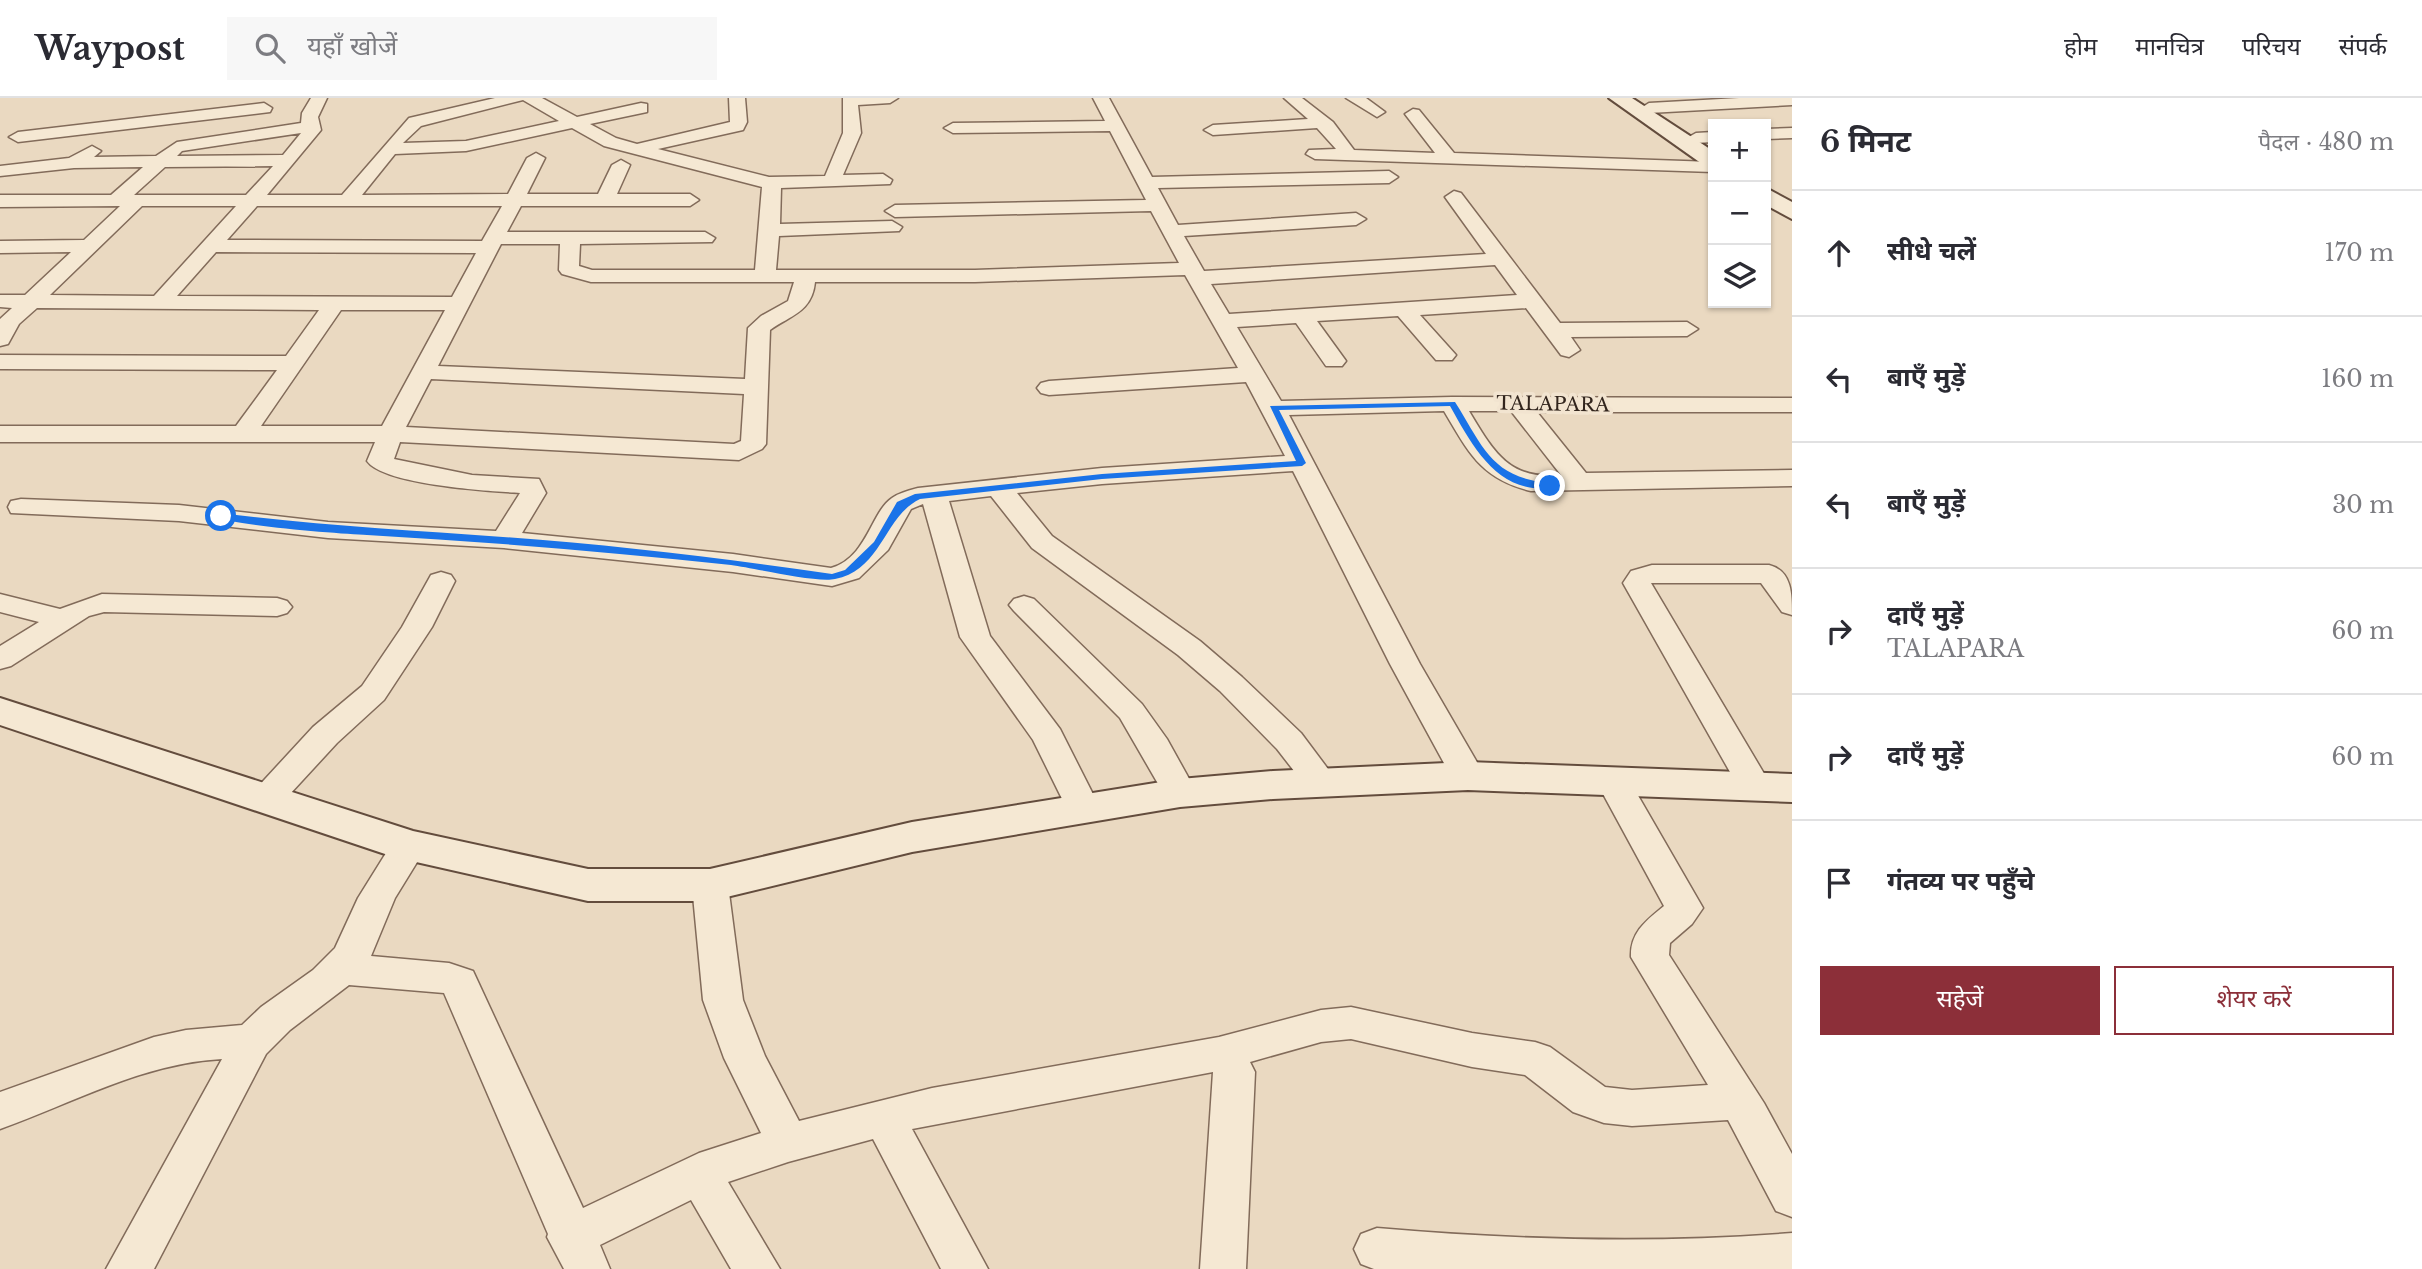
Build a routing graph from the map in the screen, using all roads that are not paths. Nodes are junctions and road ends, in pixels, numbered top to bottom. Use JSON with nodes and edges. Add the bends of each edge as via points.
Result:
{"nodes":[{"id":1,"x":319,"y":98,"type":"edge"},
{"id":2,"x":516,"y":98,"type":"edge"},
{"id":3,"x":530,"y":98,"type":"edge"},
{"id":4,"x":737,"y":98,"type":"edge"},
{"id":5,"x":745,"y":98,"type":"edge"},
{"id":6,"x":890,"y":98,"type":"edge"},
{"id":7,"x":1101,"y":98,"type":"edge"},
{"id":8,"x":1292,"y":98,"type":"edge"},
{"id":9,"x":1354,"y":98,"type":"edge"},
{"id":10,"x":1619,"y":98,"type":"edge"},
{"id":11,"x":1792,"y":100,"type":"edge"},
{"id":12,"x":1642,"y":103,"type":"edge"},
{"id":13,"x":264,"y":108,"type":"dead end"},
{"id":14,"x":641,"y":108,"type":"dead end"},
{"id":15,"x":1377,"y":112,"type":"dead end"},
{"id":16,"x":1413,"y":114,"type":"dead end"},
{"id":17,"x":571,"y":123,"type":"junction"},
{"id":18,"x":34,"y":125,"type":"dead end"},
{"id":19,"x":117,"y":125,"type":"junction"},
{"id":20,"x":1116,"y":126,"type":"junction"},
{"id":21,"x":310,"y":127,"type":"junction"},
{"id":22,"x":953,"y":128,"type":"dead end"},
{"id":23,"x":1213,"y":130,"type":"dead end"},
{"id":24,"x":1329,"y":130,"type":"junction"},
{"id":25,"x":1792,"y":133,"type":"edge"},
{"id":26,"x":1771,"y":134,"type":"edge"},
{"id":27,"x":1361,"y":135,"type":"dead end"},
{"id":28,"x":1403,"y":136,"type":"dead end"},
{"id":29,"x":1430,"y":136,"type":"junction"},
{"id":30,"x":18,"y":137,"type":"junction"},
{"id":31,"x":1707,"y":142,"type":"edge"},
{"id":32,"x":389,"y":149,"type":"junction"},
{"id":33,"x":0,"y":150,"type":"edge"},
{"id":34,"x":636,"y":150,"type":"junction"},
{"id":35,"x":1315,"y":155,"type":"dead end"},
{"id":36,"x":1349,"y":155,"type":"junction"},
{"id":37,"x":1447,"y":156,"type":"junction"},
{"id":38,"x":537,"y":158,"type":"dead end"},
{"id":39,"x":1708,"y":158,"type":"edge"},
{"id":40,"x":288,"y":160,"type":"junction"},
{"id":41,"x":159,"y":161,"type":"junction"},
{"id":42,"x":74,"y":163,"type":"junction"},
{"id":43,"x":621,"y":165,"type":"dead end"},
{"id":44,"x":1708,"y":167,"type":"edge"},
{"id":45,"x":0,"y":171,"type":"edge"},
{"id":46,"x":1406,"y":177,"type":"dead end"},
{"id":47,"x":883,"y":180,"type":"dead end"},
{"id":48,"x":832,"y":181,"type":"junction"},
{"id":49,"x":769,"y":183,"type":"junction"},
{"id":50,"x":1146,"y":183,"type":"junction"},
{"id":51,"x":1453,"y":184,"type":"dead end"},
{"id":52,"x":1771,"y":188,"type":"edge"},
{"id":53,"x":1771,"y":198,"type":"edge"},
{"id":54,"x":605,"y":199,"type":"junction"},
{"id":55,"x":128,"y":200,"type":"junction"},
{"id":56,"x":348,"y":200,"type":"junction"},
{"id":57,"x":515,"y":200,"type":"junction"},
{"id":58,"x":690,"y":200,"type":"dead end"},
{"id":59,"x":0,"y":201,"type":"edge"},
{"id":60,"x":250,"y":201,"type":"junction"},
{"id":61,"x":1792,"y":202,"type":"edge"},
{"id":62,"x":1157,"y":205,"type":"junction"},
{"id":63,"x":1792,"y":212,"type":"edge"},
{"id":64,"x":1356,"y":219,"type":"dead end"},
{"id":65,"x":769,"y":230,"type":"junction"},
{"id":66,"x":1171,"y":231,"type":"junction"},
{"id":67,"x":570,"y":238,"type":"junction"},
{"id":68,"x":705,"y":238,"type":"dead end"},
{"id":69,"x":492,"y":242,"type":"junction"},
{"id":70,"x":88,"y":246,"type":"junction"},
{"id":71,"x":210,"y":246,"type":"junction"},
{"id":72,"x":0,"y":247,"type":"edge"},
{"id":73,"x":1499,"y":259,"type":"junction"},
{"id":74,"x":1194,"y":274,"type":"junction"},
{"id":75,"x":765,"y":275,"type":"junction"},
{"id":76,"x":806,"y":275,"type":"junction"},
{"id":77,"x":0,"y":301,"type":"edge"},
{"id":78,"x":30,"y":301,"type":"junction"},
{"id":79,"x":1531,"y":301,"type":"junction"},
{"id":80,"x":159,"y":303,"type":"junction"},
{"id":81,"x":335,"y":303,"type":"junction"},
{"id":82,"x":460,"y":303,"type":"junction"},
{"id":83,"x":1404,"y":310,"type":"junction"},
{"id":84,"x":1302,"y":316,"type":"junction"},
{"id":85,"x":1222,"y":321,"type":"junction"},
{"id":86,"x":1687,"y":329,"type":"dead end"},
{"id":87,"x":1553,"y":330,"type":"junction"},
{"id":88,"x":0,"y":340,"type":"edge"},
{"id":89,"x":1569,"y":350,"type":"dead end"},
{"id":90,"x":1444,"y":355,"type":"dead end"},
{"id":91,"x":1334,"y":361,"type":"dead end"},
{"id":92,"x":0,"y":362,"type":"edge"},
{"id":93,"x":293,"y":363,"type":"junction"},
{"id":94,"x":425,"y":372,"type":"junction"},
{"id":95,"x":1253,"y":374,"type":"junction"},
{"id":96,"x":755,"y":387,"type":"junction"},
{"id":97,"x":1049,"y":388,"type":"dead end"},
{"id":98,"x":1452,"y":404,"type":"junction"},
{"id":99,"x":1518,"y":404,"type":"junction"},
{"id":100,"x":1792,"y":405,"type":"edge"},
{"id":101,"x":1273,"y":408,"type":"junction"},
{"id":102,"x":245,"y":432,"type":"junction"},
{"id":103,"x":0,"y":434,"type":"edge"},
{"id":104,"x":390,"y":434,"type":"junction"},
{"id":105,"x":1302,"y":463,"type":"junction"},
{"id":106,"x":1792,"y":478,"type":"edge"},
{"id":107,"x":1578,"y":481,"type":"junction"},
{"id":108,"x":999,"y":488,"type":"junction"},
{"id":109,"x":934,"y":494,"type":"junction"},
{"id":110,"x":21,"y":507,"type":"dead end"},
{"id":111,"x":504,"y":540,"type":"junction"},
{"id":112,"x":1780,"y":574,"type":"edge"},
{"id":113,"x":441,"y":581,"type":"dead end"},
{"id":114,"x":0,"y":603,"type":"edge"},
{"id":115,"x":1024,"y":605,"type":"dead end"},
{"id":116,"x":1792,"y":606,"type":"edge"},
{"id":117,"x":277,"y":607,"type":"dead end"},
{"id":118,"x":63,"y":619,"type":"junction"},
{"id":119,"x":0,"y":659,"type":"edge"},
{"id":120,"x":0,"y":710,"type":"edge"},
{"id":121,"x":1468,"y":776,"type":"junction"},
{"id":122,"x":1320,"y":781,"type":"junction"},
{"id":123,"x":1613,"y":781,"type":"junction"},
{"id":124,"x":1773,"y":788,"type":"edge"},
{"id":125,"x":1180,"y":793,"type":"junction"},
{"id":126,"x":266,"y":799,"type":"junction"},
{"id":127,"x":1083,"y":808,"type":"junction"},
{"id":128,"x":409,"y":846,"type":"junction"},
{"id":129,"x":710,"y":885,"type":"junction"},
{"id":130,"x":339,"y":969,"type":"junction"},
{"id":131,"x":252,"y":1042,"type":"junction"},
{"id":132,"x":1219,"y":1054,"type":"junction"},
{"id":133,"x":1740,"y":1101,"type":"junction"},
{"id":134,"x":0,"y":1111,"type":"edge"},
{"id":135,"x":884,"y":1118,"type":"junction"},
{"id":136,"x":788,"y":1143,"type":"junction"},
{"id":137,"x":699,"y":1174,"type":"junction"},
{"id":138,"x":1792,"y":1197,"type":"edge"},
{"id":139,"x":1377,"y":1249,"type":"dead end"},
{"id":140,"x":578,"y":1253,"type":"edge"},
{"id":141,"x":1792,"y":1254,"type":"edge"},
{"id":142,"x":129,"y":1269,"type":"edge"},
{"id":143,"x":757,"y":1269,"type":"edge"},
{"id":144,"x":965,"y":1269,"type":"edge"},
{"id":145,"x":1223,"y":1269,"type":"edge"}],
"edges":[{"from":1,"to":21,"type":"street","via":[[312,108]]},
{"from":2,"to":32,"type":"street","via":[[415,122]]},
{"from":3,"to":17,"type":"street"},
{"from":4,"to":5,"type":"street"},
{"from":4,"to":34,"type":"street","via":[[737,126]]},
{"from":6,"to":48,"type":"street","via":[[849,101],[852,133]]},
{"from":7,"to":20,"type":"street"},
{"from":8,"to":24,"type":"street"},
{"from":9,"to":15,"type":"street"},
{"from":10,"to":39,"type":"street"},
{"from":11,"to":12,"type":"street"},
{"from":12,"to":31,"type":"street"},
{"from":13,"to":19,"type":"street"},
{"from":14,"to":17,"type":"street"},
{"from":16,"to":29,"type":"street"},
{"from":17,"to":32,"type":"street","via":[[466,146]]},
{"from":17,"to":34,"type":"street"},
{"from":18,"to":30,"type":"street"},
{"from":19,"to":30,"type":"street"},
{"from":19,"to":42,"type":"street","via":[[84,159]]},
{"from":20,"to":22,"type":"street"},
{"from":20,"to":50,"type":"street"},
{"from":21,"to":40,"type":"street","via":[[306,141]]},
{"from":21,"to":41,"type":"street","via":[[183,144]]},
{"from":23,"to":24,"type":"street"},
{"from":24,"to":27,"type":"street"},
{"from":24,"to":36,"type":"street"},
{"from":25,"to":26,"type":"street"},
{"from":28,"to":29,"type":"street"},
{"from":29,"to":37,"type":"street"},
{"from":30,"to":33,"type":"street"},
{"from":32,"to":56,"type":"street"},
{"from":34,"to":49,"type":"street"},
{"from":35,"to":36,"type":"street"},
{"from":36,"to":37,"type":"street"},
{"from":37,"to":44,"type":"street"},
{"from":38,"to":57,"type":"street"},
{"from":40,"to":41,"type":"street"},
{"from":40,"to":60,"type":"street"},
{"from":41,"to":42,"type":"street"},
{"from":41,"to":55,"type":"street"},
{"from":42,"to":45,"type":"street"},
{"from":43,"to":54,"type":"street"},
{"from":46,"to":50,"type":"street"},
{"from":47,"to":48,"type":"street"},
{"from":48,"to":49,"type":"street"},
{"from":49,"to":65,"type":"street","via":[[773,190]]},
{"from":50,"to":62,"type":"street"},
{"from":51,"to":73,"type":"street"},
{"from":52,"to":61,"type":"street"},
{"from":53,"to":63,"type":"street"},
{"from":54,"to":57,"type":"street"},
{"from":54,"to":58,"type":"street"},
{"from":55,"to":59,"type":"street"},
{"from":55,"to":60,"type":"street"},
{"from":55,"to":70,"type":"street"},
{"from":56,"to":57,"type":"street"},
{"from":56,"to":60,"type":"street"},
{"from":57,"to":69,"type":"street"},
{"from":60,"to":71,"type":"street"},
{"from":62,"to":65,"type":"street"},
{"from":62,"to":66,"type":"street"},
{"from":64,"to":66,"type":"street"},
{"from":65,"to":75,"type":"street"},
{"from":66,"to":74,"type":"street"},
{"from":67,"to":68,"type":"street"},
{"from":67,"to":69,"type":"street"},
{"from":67,"to":75,"type":"street","via":[[569,270],[581,275]]},
{"from":69,"to":71,"type":"street"},
{"from":69,"to":82,"type":"street"},
{"from":70,"to":72,"type":"street"},
{"from":70,"to":78,"type":"street"},
{"from":71,"to":80,"type":"street"},
{"from":73,"to":74,"type":"street","via":[[1358,270]]},
{"from":73,"to":79,"type":"street"},
{"from":74,"to":76,"type":"street"},
{"from":74,"to":85,"type":"street"},
{"from":75,"to":76,"type":"street"},
{"from":76,"to":96,"type":"street","via":[[797,307],[759,328]]},
{"from":77,"to":78,"type":"street"},
{"from":78,"to":80,"type":"street"},
{"from":78,"to":88,"type":"street","via":[[10,321]]},
{"from":79,"to":83,"type":"street"},
{"from":79,"to":87,"type":"street"},
{"from":80,"to":81,"type":"street"},
{"from":81,"to":82,"type":"street"},
{"from":81,"to":93,"type":"street"},
{"from":82,"to":94,"type":"street"},
{"from":83,"to":84,"type":"street"},
{"from":83,"to":90,"type":"street"},
{"from":84,"to":85,"type":"street"},
{"from":84,"to":91,"type":"street"},
{"from":85,"to":95,"type":"street"},
{"from":86,"to":87,"type":"street"},
{"from":87,"to":89,"type":"street"},
{"from":92,"to":93,"type":"street"},
{"from":93,"to":102,"type":"street"},
{"from":94,"to":96,"type":"street"},
{"from":94,"to":104,"type":"street"},
{"from":95,"to":97,"type":"street"},
{"from":95,"to":101,"type":"street"},
{"from":96,"to":104,"type":"street","via":[[754,444],[739,452]]},
{"from":98,"to":99,"type":"street","name":"TALAPARA"},
{"from":98,"to":101,"type":"street","name":"TALAPARA"},
{"from":98,"to":107,"type":"street","via":[[1480,451],[1507,477],[1535,485]]},
{"from":99,"to":100,"type":"street","name":"TALAPARA"},
{"from":99,"to":107,"type":"street"},
{"from":101,"to":105,"type":"street"},
{"from":102,"to":103,"type":"street"},
{"from":102,"to":104,"type":"street"},
{"from":104,"to":111,"type":"street","via":[[380,461],[389,467],[472,483],[530,485],[533,493]]},
{"from":105,"to":108,"type":"street"},
{"from":105,"to":121,"type":"street"},
{"from":106,"to":107,"type":"street"},
{"from":108,"to":109,"type":"street"},
{"from":108,"to":122,"type":"street","via":[[1042,542],[1189,648],[1231,684],[1289,741]]},
{"from":109,"to":111,"type":"street","via":[[900,504],[878,544],[849,572],[832,577],[733,562]]},
{"from":109,"to":127,"type":"street","via":[[975,637],[1048,737]]},
{"from":110,"to":111,"type":"street","via":[[179,513],[328,530]]},
{"from":112,"to":116,"type":"street"},
{"from":112,"to":124,"type":"street","via":[[1652,574],[1637,583]]},
{"from":113,"to":126,"type":"street","via":[[417,628],[373,693],[325,735]]},
{"from":114,"to":118,"type":"street"},
{"from":115,"to":125,"type":"street","via":[[1131,711]]},
{"from":117,"to":118,"type":"street","via":[[115,602],[91,605]]},
{"from":118,"to":119,"type":"street"},
{"from":120,"to":126,"type":"street"},
{"from":121,"to":122,"type":"street"},
{"from":121,"to":123,"type":"street"},
{"from":122,"to":125,"type":"street"},
{"from":123,"to":124,"type":"street"},
{"from":123,"to":133,"type":"street","via":[[1684,908],[1675,921],[1653,933],[1648,944],[1650,957]]},
{"from":125,"to":127,"type":"street"},
{"from":126,"to":128,"type":"street"},
{"from":127,"to":129,"type":"street","via":[[912,836]]},
{"from":128,"to":129,"type":"street","via":[[588,885]]},
{"from":128,"to":130,"type":"street","via":[[373,906],[349,959]]},
{"from":129,"to":136,"type":"street","via":[[723,1000],[745,1058]]},
{"from":130,"to":131,"type":"street","via":[[268,1022]]},
{"from":130,"to":140,"type":"street","via":[[458,982]]},
{"from":131,"to":134,"type":"street","via":[[219,1040],[156,1052]]},
{"from":131,"to":142,"type":"street"},
{"from":132,"to":133,"type":"street","via":[[1321,1026],[1351,1023],[1460,1048],[1535,1059],[1576,1091],[1604,1105],[1632,1108]]},
{"from":132,"to":135,"type":"street"},
{"from":132,"to":145,"type":"street","via":[[1234,1072]]},
{"from":133,"to":138,"type":"street"},
{"from":135,"to":136,"type":"street"},
{"from":135,"to":144,"type":"street"},
{"from":136,"to":137,"type":"street"},
{"from":137,"to":140,"type":"street"},
{"from":137,"to":143,"type":"street"},
{"from":139,"to":141,"type":"street","via":[[1502,1260],[1641,1263]]}]}
